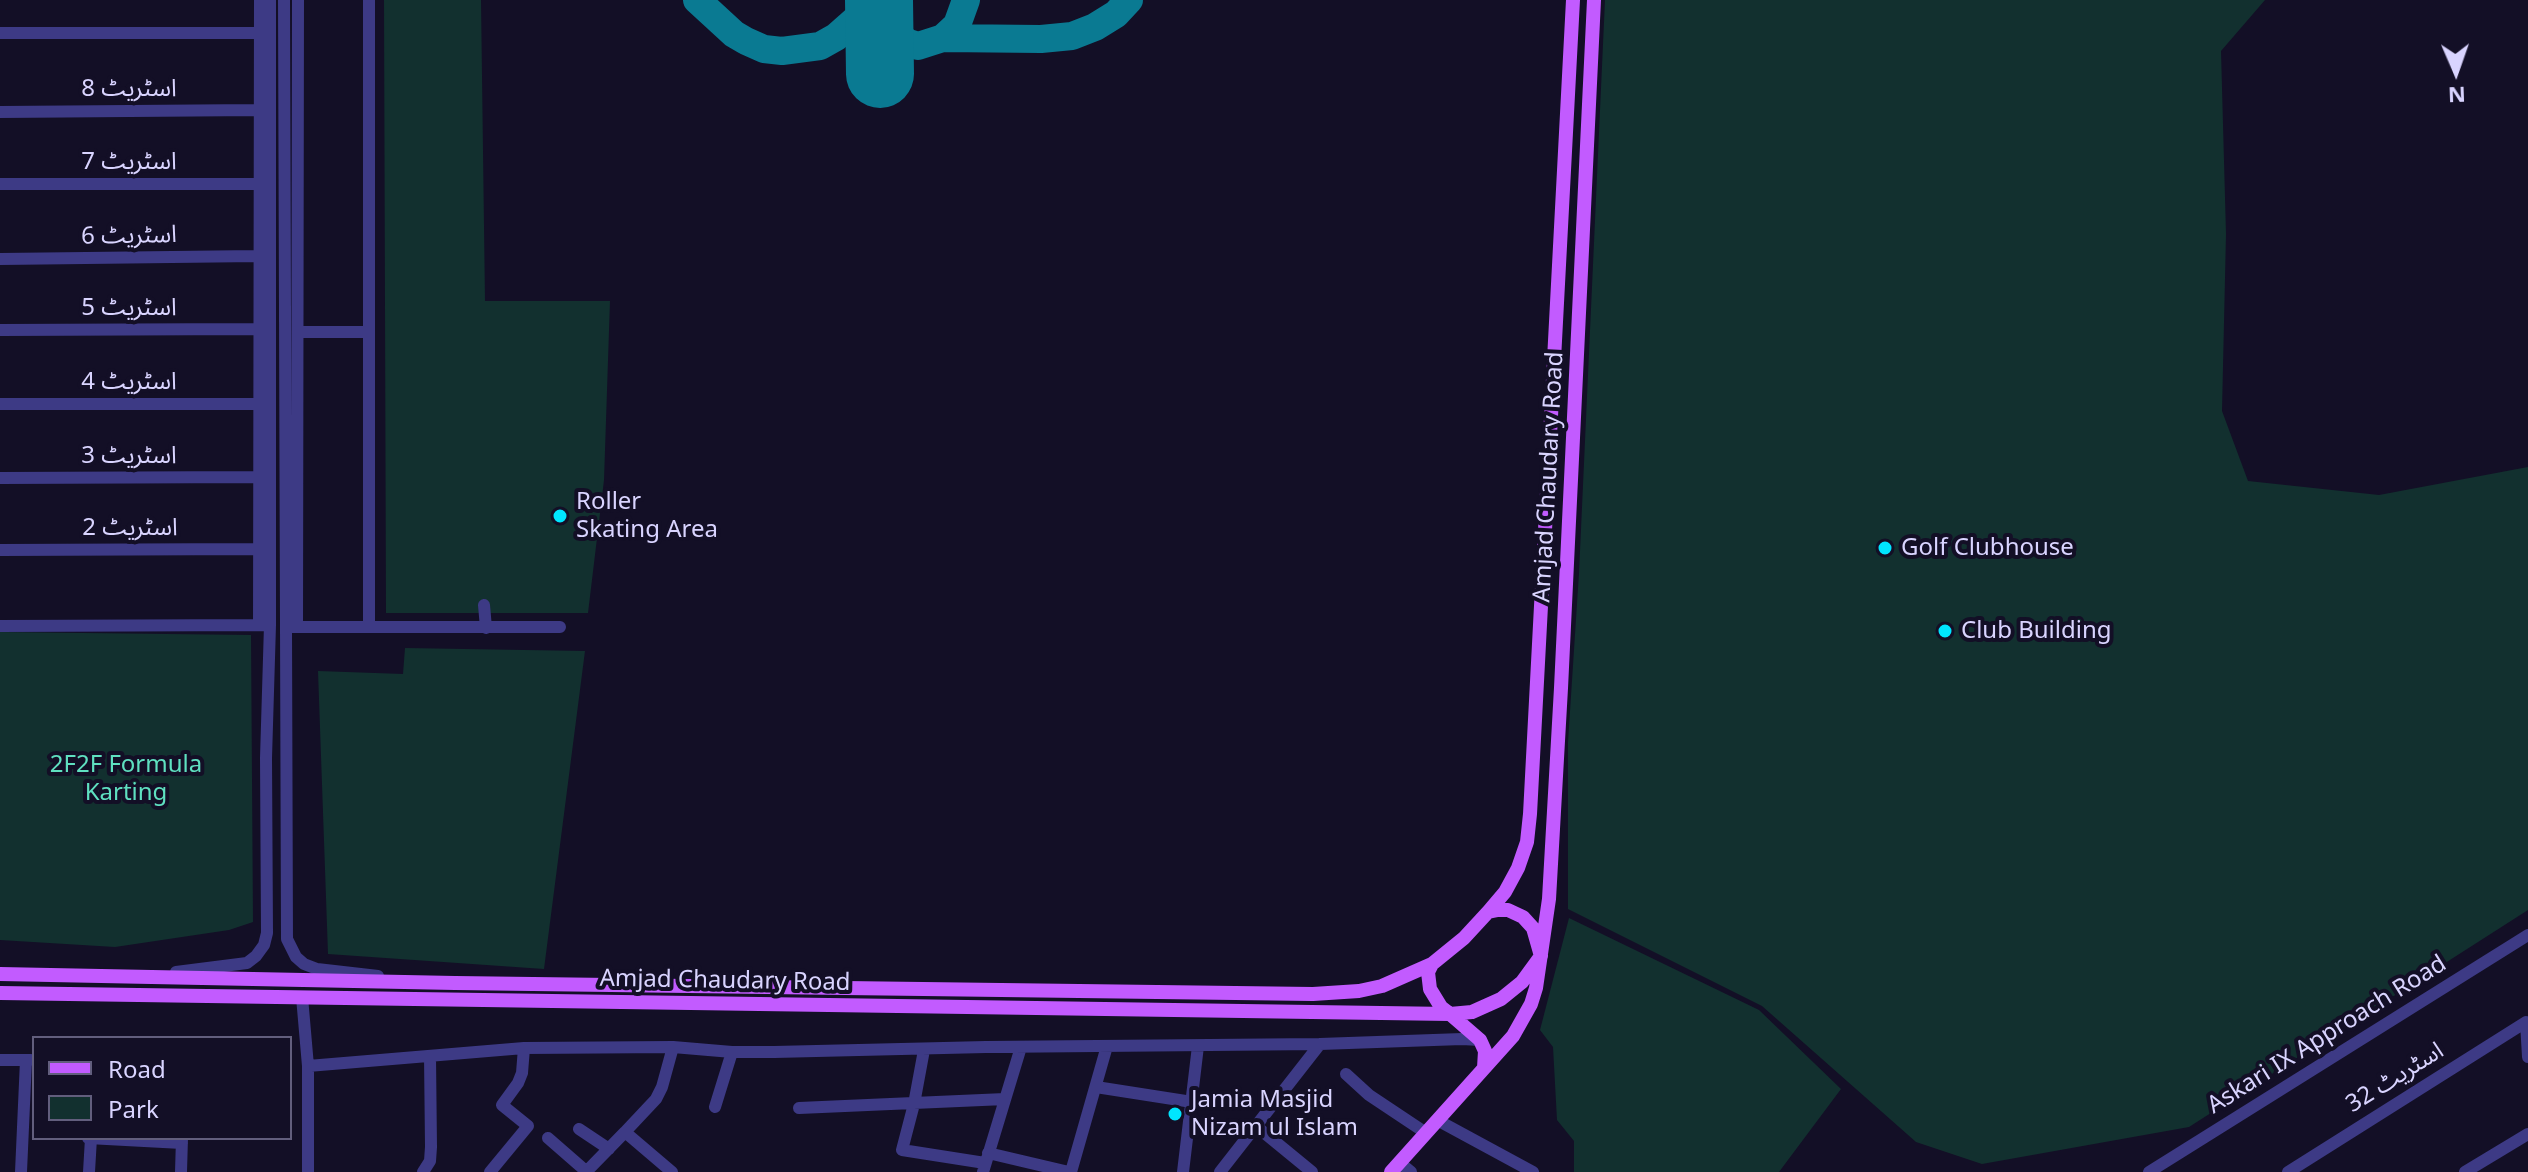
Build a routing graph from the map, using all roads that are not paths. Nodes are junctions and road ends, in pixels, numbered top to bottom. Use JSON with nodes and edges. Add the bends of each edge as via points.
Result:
{"nodes":[{"id":1,"x":260,"y":0,"type":"edge"},
{"id":2,"x":270,"y":0,"type":"edge"},
{"id":3,"x":284,"y":0,"type":"edge"},
{"id":4,"x":298,"y":0,"type":"edge"},
{"id":5,"x":369,"y":0,"type":"edge"},
{"id":6,"x":1573,"y":0,"type":"edge"},
{"id":7,"x":1594,"y":0,"type":"edge"},
{"id":8,"x":0,"y":33,"type":"edge"},
{"id":9,"x":260,"y":33,"type":"junction"},
{"id":10,"x":259,"y":110,"type":"junction"},
{"id":11,"x":0,"y":112,"type":"edge"},
{"id":12,"x":0,"y":184,"type":"edge"},
{"id":13,"x":259,"y":184,"type":"junction"},
{"id":14,"x":258,"y":256,"type":"junction"},
{"id":15,"x":0,"y":259,"type":"edge"},
{"id":16,"x":258,"y":329,"type":"junction"},
{"id":17,"x":0,"y":330,"type":"edge"},
{"id":18,"x":298,"y":332,"type":"junction"},
{"id":19,"x":369,"y":332,"type":"junction"},
{"id":20,"x":0,"y":404,"type":"edge"},
{"id":21,"x":259,"y":404,"type":"junction"},
{"id":22,"x":259,"y":477,"type":"junction"},
{"id":23,"x":0,"y":478,"type":"edge"},
{"id":24,"x":261,"y":549,"type":"junction"},
{"id":25,"x":0,"y":550,"type":"edge"},
{"id":26,"x":484,"y":605,"type":"dead end"},
{"id":27,"x":264,"y":625,"type":"junction"},
{"id":28,"x":0,"y":626,"type":"edge"},
{"id":29,"x":292,"y":627,"type":"junction"},
{"id":30,"x":369,"y":627,"type":"junction"},
{"id":31,"x":560,"y":627,"type":"dead end"},
{"id":32,"x":486,"y":628,"type":"junction"},
{"id":33,"x":1488,"y":912,"type":"junction"},
{"id":34,"x":2528,"y":935,"type":"edge"},
{"id":35,"x":1541,"y":956,"type":"junction"},
{"id":36,"x":1432,"y":964,"type":"junction"},
{"id":37,"x":0,"y":974,"type":"edge"},
{"id":38,"x":109,"y":978,"type":"junction"},
{"id":39,"x":455,"y":983,"type":"junction"},
{"id":40,"x":5,"y":995,"type":"edge"},
{"id":41,"x":302,"y":997,"type":"junction"},
{"id":42,"x":1450,"y":1014,"type":"junction"},
{"id":43,"x":1480,"y":1040,"type":"junction"},
{"id":44,"x":1320,"y":1044,"type":"junction"},
{"id":45,"x":1107,"y":1046,"type":"junction"},
{"id":46,"x":1198,"y":1046,"type":"junction"},
{"id":47,"x":673,"y":1047,"type":"junction"},
{"id":48,"x":1021,"y":1047,"type":"junction"},
{"id":49,"x":524,"y":1048,"type":"junction"},
{"id":50,"x":924,"y":1050,"type":"junction"},
{"id":51,"x":732,"y":1052,"type":"junction"},
{"id":52,"x":430,"y":1056,"type":"junction"},
{"id":53,"x":2528,"y":1057,"type":"edge"},
{"id":54,"x":292,"y":1059,"type":"edge"},
{"id":55,"x":0,"y":1060,"type":"edge"},
{"id":56,"x":30,"y":1060,"type":"edge"},
{"id":57,"x":306,"y":1062,"type":"junction"},
{"id":58,"x":1484,"y":1068,"type":"junction"},
{"id":59,"x":1346,"y":1074,"type":"dead end"},
{"id":60,"x":1096,"y":1087,"type":"junction"},
{"id":61,"x":1005,"y":1099,"type":"junction"},
{"id":62,"x":1192,"y":1102,"type":"junction"},
{"id":63,"x":914,"y":1104,"type":"junction"},
{"id":64,"x":715,"y":1107,"type":"dead end"},
{"id":65,"x":799,"y":1108,"type":"dead end"},
{"id":66,"x":1437,"y":1120,"type":"junction"},
{"id":67,"x":1256,"y":1126,"type":"junction"},
{"id":68,"x":579,"y":1129,"type":"dead end"},
{"id":69,"x":625,"y":1132,"type":"junction"},
{"id":70,"x":1426,"y":1133,"type":"junction"},
{"id":71,"x":2528,"y":1134,"type":"edge"},
{"id":72,"x":28,"y":1135,"type":"edge"},
{"id":73,"x":548,"y":1138,"type":"dead end"},
{"id":74,"x":89,"y":1140,"type":"edge"},
{"id":75,"x":182,"y":1140,"type":"edge"},
{"id":76,"x":609,"y":1149,"type":"junction"},
{"id":77,"x":985,"y":1163,"type":"edge"},
{"id":78,"x":1400,"y":1169,"type":"edge"},
{"id":79,"x":21,"y":1172,"type":"edge"},
{"id":80,"x":89,"y":1172,"type":"edge"},
{"id":81,"x":181,"y":1172,"type":"edge"},
{"id":82,"x":308,"y":1172,"type":"edge"},
{"id":83,"x":423,"y":1172,"type":"edge"},
{"id":84,"x":490,"y":1172,"type":"edge"},
{"id":85,"x":586,"y":1172,"type":"edge"},
{"id":86,"x":672,"y":1172,"type":"edge"},
{"id":87,"x":1070,"y":1172,"type":"edge"},
{"id":88,"x":1183,"y":1172,"type":"edge"},
{"id":89,"x":1220,"y":1172,"type":"edge"},
{"id":90,"x":1312,"y":1172,"type":"edge"},
{"id":91,"x":1533,"y":1172,"type":"edge"},
{"id":92,"x":2149,"y":1172,"type":"edge"},
{"id":93,"x":2288,"y":1172,"type":"edge"},
{"id":94,"x":2465,"y":1172,"type":"edge"}],
"edges":[{"from":1,"to":9,"type":"street"},
{"from":2,"to":27,"type":"street"},
{"from":3,"to":29,"type":"street"},
{"from":4,"to":18,"type":"street"},
{"from":5,"to":19,"type":"street"},
{"from":6,"to":33,"type":"main road","name":"Amjad Chaudary Road","via":[[1530,814],[1518,868]]},
{"from":7,"to":35,"type":"main road","name":"Amjad Chaudary Road","via":[[1561,688]]},
{"from":8,"to":9,"type":"street"},
{"from":9,"to":10,"type":"street"},
{"from":10,"to":11,"type":"street","name":"اسٹریٹ 8"},
{"from":10,"to":13,"type":"street"},
{"from":12,"to":13,"type":"street","name":"اسٹریٹ 7"},
{"from":13,"to":14,"type":"street"},
{"from":14,"to":15,"type":"street","name":"اسٹریٹ 6"},
{"from":14,"to":16,"type":"street"},
{"from":16,"to":17,"type":"street","name":"اسٹریٹ 5"},
{"from":16,"to":21,"type":"street"},
{"from":18,"to":19,"type":"street"},
{"from":18,"to":29,"type":"street"},
{"from":19,"to":30,"type":"street"},
{"from":20,"to":21,"type":"street","name":"اسٹریٹ 4"},
{"from":21,"to":22,"type":"street"},
{"from":22,"to":23,"type":"street","name":"اسٹریٹ 3"},
{"from":22,"to":24,"type":"street"},
{"from":24,"to":25,"type":"street","name":"اسٹریٹ 2"},
{"from":24,"to":27,"type":"street"},
{"from":26,"to":32,"type":"street"},
{"from":27,"to":28,"type":"street"},
{"from":27,"to":29,"type":"street"},
{"from":27,"to":38,"type":"street","via":[[264,945],[238,965]]},
{"from":29,"to":30,"type":"street"},
{"from":29,"to":39,"type":"street","via":[[290,948],[304,964],[317,969]]},
{"from":30,"to":32,"type":"street"},
{"from":31,"to":32,"type":"street"},
{"from":33,"to":35,"type":"main road","via":[[1508,910],[1523,917],[1533,928]]},
{"from":33,"to":36,"type":"main road"},
{"from":34,"to":92,"type":"street","name":"Askari IX Approach Road"},
{"from":35,"to":42,"type":"main road","via":[[1501,999],[1472,1012]]},
{"from":35,"to":58,"type":"main road","name":"Amjad Chaudary Road","via":[[1536,988],[1522,1021]]},
{"from":36,"to":39,"type":"main road","name":"Amjad Chaudary Road","via":[[1382,986],[1313,994]]},
{"from":36,"to":42,"type":"main road","via":[[1430,989]]},
{"from":37,"to":38,"type":"main road","name":"Amjad Chaudary Road"},
{"from":38,"to":39,"type":"main road","name":"Amjad Chaudary Road"},
{"from":40,"to":41,"type":"main road","name":"Amjad Chaudary Road"},
{"from":41,"to":42,"type":"main road","name":"Amjad Chaudary Road"},
{"from":41,"to":57,"type":"street"},
{"from":42,"to":43,"type":"main road"},
{"from":43,"to":44,"type":"street"},
{"from":43,"to":58,"type":"main road"},
{"from":44,"to":46,"type":"street"},
{"from":44,"to":67,"type":"street"},
{"from":45,"to":46,"type":"street"},
{"from":45,"to":48,"type":"street"},
{"from":45,"to":60,"type":"street"},
{"from":46,"to":62,"type":"street"},
{"from":47,"to":49,"type":"street"},
{"from":47,"to":51,"type":"street"},
{"from":47,"to":69,"type":"street","via":[[656,1099]]},
{"from":48,"to":50,"type":"street"},
{"from":48,"to":61,"type":"street"},
{"from":49,"to":52,"type":"street"},
{"from":49,"to":84,"type":"street","via":[[522,1073],[502,1105],[528,1126]]},
{"from":50,"to":51,"type":"street"},
{"from":50,"to":63,"type":"street"},
{"from":51,"to":64,"type":"street"},
{"from":52,"to":57,"type":"street"},
{"from":52,"to":83,"type":"street","via":[[431,1147]]},
{"from":53,"to":93,"type":"street","name":"اسٹریٹ 32","via":[[2526,1022]]},
{"from":54,"to":57,"type":"street"},
{"from":55,"to":56,"type":"street"},
{"from":56,"to":72,"type":"street"},
{"from":57,"to":82,"type":"street"},
{"from":58,"to":66,"type":"main road","name":"Amjad Chaudary Road"},
{"from":59,"to":70,"type":"street"},
{"from":60,"to":62,"type":"street"},
{"from":60,"to":87,"type":"street"},
{"from":61,"to":63,"type":"street"},
{"from":61,"to":77,"type":"street"},
{"from":62,"to":88,"type":"street"},
{"from":63,"to":65,"type":"street"},
{"from":63,"to":77,"type":"street","via":[[902,1150]]},
{"from":66,"to":70,"type":"main road","name":"Amjad Chaudary Road"},
{"from":66,"to":91,"type":"street"},
{"from":67,"to":89,"type":"street"},
{"from":67,"to":90,"type":"street"},
{"from":68,"to":76,"type":"street"},
{"from":69,"to":76,"type":"street"},
{"from":69,"to":86,"type":"street"},
{"from":70,"to":78,"type":"main road","name":"Amjad Chaudary Road"},
{"from":71,"to":94,"type":"street"},
{"from":72,"to":79,"type":"street"},
{"from":73,"to":85,"type":"street"},
{"from":74,"to":80,"type":"street"},
{"from":75,"to":81,"type":"street"},
{"from":76,"to":85,"type":"street"},
{"from":77,"to":87,"type":"street"}]}
